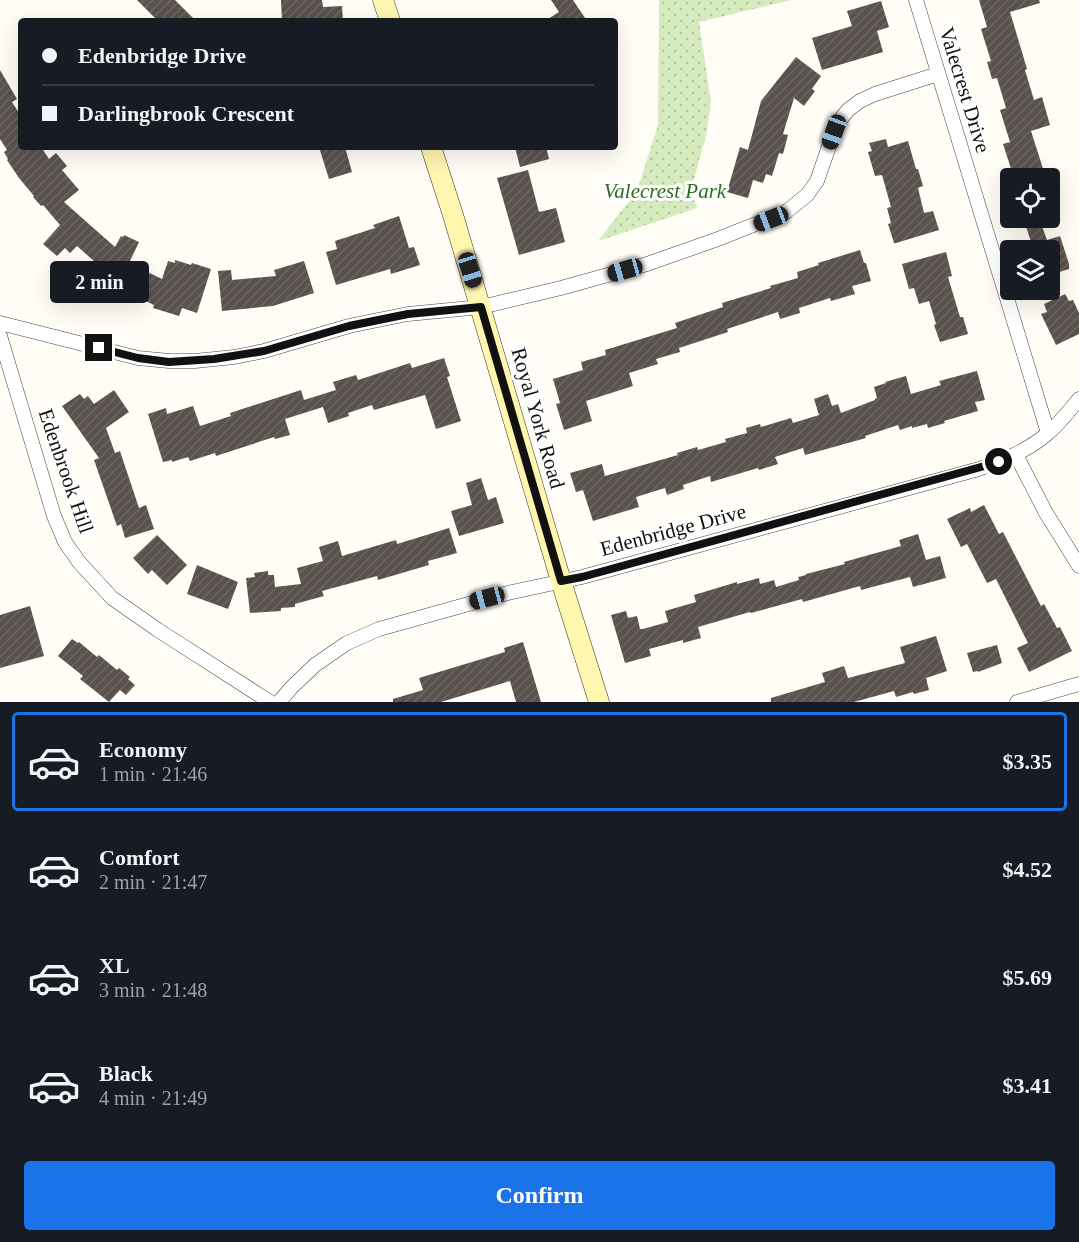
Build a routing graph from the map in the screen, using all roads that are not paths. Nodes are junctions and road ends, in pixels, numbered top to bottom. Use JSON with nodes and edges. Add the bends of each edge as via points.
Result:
{"nodes":[{"id":1,"x":383,"y":0,"type":"edge"},
{"id":2,"x":916,"y":0,"type":"edge"},
{"id":3,"x":389,"y":18,"type":"edge"},
{"id":4,"x":938,"y":74,"type":"junction"},
{"id":5,"x":432,"y":150,"type":"edge"},
{"id":6,"x":481,"y":307,"type":"junction"},
{"id":7,"x":0,"y":323,"type":"edge"},
{"id":8,"x":0,"y":336,"type":"edge"},
{"id":9,"x":1079,"y":399,"type":"edge"},
{"id":10,"x":1048,"y":433,"type":"junction"},
{"id":11,"x":1016,"y":455,"type":"junction"},
{"id":12,"x":1079,"y":566,"type":"edge"},
{"id":13,"x":561,"y":581,"type":"junction"},
{"id":14,"x":1079,"y":684,"type":"edge"},
{"id":15,"x":270,"y":702,"type":"edge"},
{"id":16,"x":279,"y":702,"type":"edge"},
{"id":17,"x":599,"y":702,"type":"edge"},
{"id":18,"x":1017,"y":702,"type":"edge"}],
"edges":[{"from":1,"to":3,"type":"main road"},
{"from":2,"to":4,"type":"street","name":"Valecrest Drive"},
{"from":4,"to":6,"type":"street","via":[[875,94],[848,110],[834,132],[817,181],[786,212],[647,264]]},
{"from":4,"to":10,"type":"street","name":"Valecrest Drive"},
{"from":5,"to":6,"type":"main road","name":"Royal York Road"},
{"from":6,"to":7,"type":"street","via":[[398,316],[234,357],[169,362],[138,358]]},
{"from":6,"to":13,"type":"main road","name":"Royal York Road"},
{"from":8,"to":15,"type":"street","name":"Edenbrook Hill","via":[[54,516],[79,562],[119,603]]},
{"from":9,"to":10,"type":"street","name":"Edenbridge Drive"},
{"from":10,"to":11,"type":"street","name":"Edenbridge Drive"},
{"from":11,"to":12,"type":"street"},
{"from":11,"to":13,"type":"street","name":"Edenbridge Drive","via":[[980,469]]},
{"from":13,"to":16,"type":"street","name":"Edenbridge Drive","via":[[379,629],[347,643],[315,665]]},
{"from":13,"to":17,"type":"main road","name":"Royal York Road"},
{"from":14,"to":18,"type":"street"}]}
